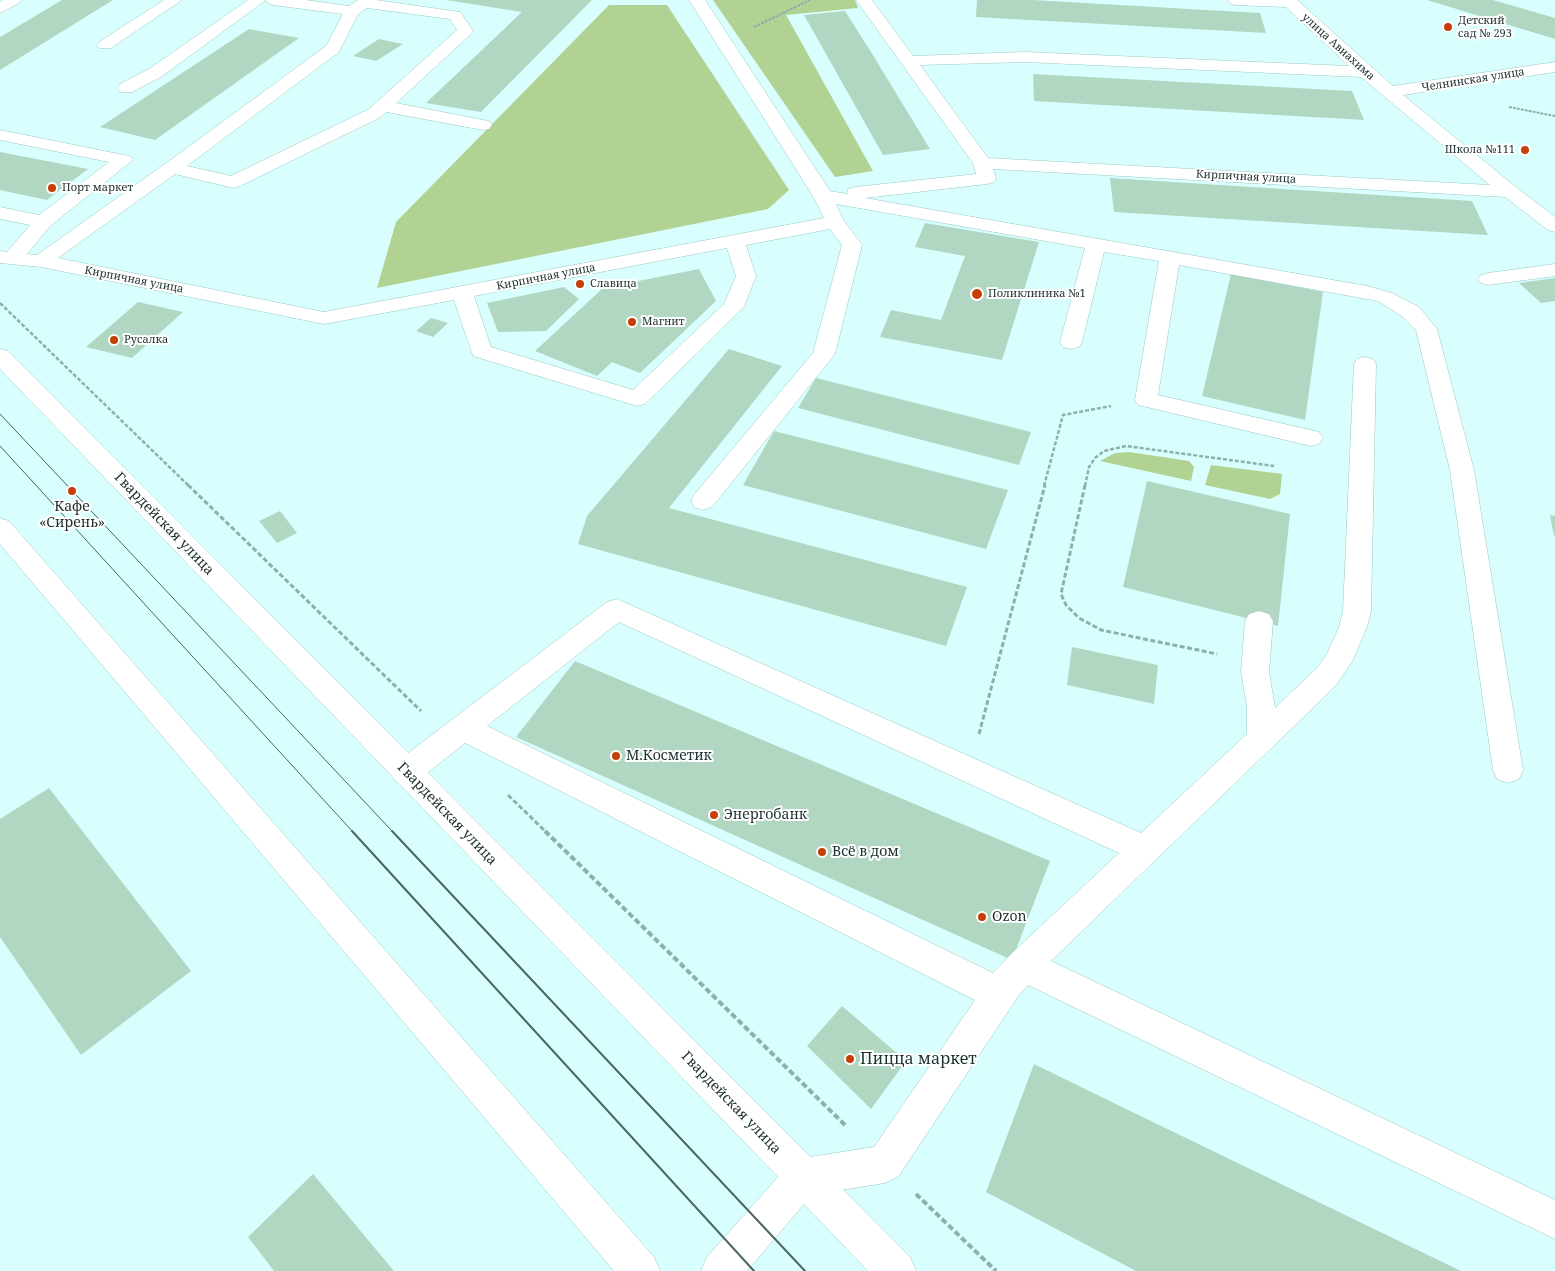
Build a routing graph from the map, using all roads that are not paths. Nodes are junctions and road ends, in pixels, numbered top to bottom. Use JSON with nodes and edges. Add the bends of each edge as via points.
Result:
{"nodes":[{"id":1,"x":14,"y":0,"type":"edge"},
{"id":2,"x":174,"y":0,"type":"edge"},
{"id":3,"x":258,"y":0,"type":"edge"},
{"id":4,"x":273,"y":0,"type":"edge"},
{"id":5,"x":697,"y":0,"type":"edge"},
{"id":6,"x":864,"y":0,"type":"edge"},
{"id":7,"x":1235,"y":0,"type":"edge"},
{"id":8,"x":1289,"y":2,"type":"edge"},
{"id":9,"x":361,"y":5,"type":"edge"},
{"id":10,"x":0,"y":8,"type":"edge"},
{"id":11,"x":105,"y":45,"type":"dead end"},
{"id":12,"x":907,"y":61,"type":"junction"},
{"id":13,"x":1555,"y":67,"type":"edge"},
{"id":14,"x":1365,"y":72,"type":"junction"},
{"id":15,"x":126,"y":88,"type":"dead end"},
{"id":16,"x":1390,"y":92,"type":"junction"},
{"id":17,"x":383,"y":106,"type":"junction"},
{"id":18,"x":483,"y":125,"type":"dead end"},
{"id":19,"x":0,"y":135,"type":"edge"},
{"id":20,"x":982,"y":163,"type":"junction"},
{"id":21,"x":172,"y":168,"type":"junction"},
{"id":22,"x":1510,"y":192,"type":"junction"},
{"id":23,"x":823,"y":196,"type":"junction"},
{"id":24,"x":0,"y":213,"type":"edge"},
{"id":25,"x":43,"y":222,"type":"junction"},
{"id":26,"x":835,"y":222,"type":"junction"},
{"id":27,"x":1555,"y":226,"type":"edge"},
{"id":28,"x":734,"y":241,"type":"junction"},
{"id":29,"x":1096,"y":244,"type":"junction"},
{"id":30,"x":6,"y":257,"type":"edge"},
{"id":31,"x":1170,"y":257,"type":"junction"},
{"id":32,"x":41,"y":261,"type":"junction"},
{"id":33,"x":1555,"y":270,"type":"edge"},
{"id":34,"x":1488,"y":279,"type":"dead end"},
{"id":35,"x":462,"y":293,"type":"junction"},
{"id":36,"x":1071,"y":342,"type":"dead end"},
{"id":37,"x":0,"y":356,"type":"edge"},
{"id":38,"x":1365,"y":364,"type":"dead end"},
{"id":39,"x":1312,"y":438,"type":"dead end"},
{"id":40,"x":703,"y":501,"type":"dead end"},
{"id":41,"x":0,"y":527,"type":"edge"},
{"id":42,"x":1259,"y":621,"type":"dead end"},
{"id":43,"x":463,"y":728,"type":"junction"},
{"id":44,"x":1262,"y":739,"type":"junction"},
{"id":45,"x":1508,"y":770,"type":"dead end"},
{"id":46,"x":406,"y":772,"type":"junction"},
{"id":47,"x":1145,"y":850,"type":"junction"},
{"id":48,"x":1023,"y":965,"type":"junction"},
{"id":49,"x":999,"y":994,"type":"junction"},
{"id":50,"x":804,"y":1177,"type":"junction"},
{"id":51,"x":1555,"y":1220,"type":"edge"},
{"id":52,"x":640,"y":1271,"type":"edge"},
{"id":53,"x":721,"y":1271,"type":"edge"},
{"id":54,"x":896,"y":1271,"type":"edge"}],
"edges":[{"from":1,"to":10,"type":"street"},
{"from":2,"to":11,"type":"street"},
{"from":3,"to":15,"type":"street","via":[[155,73]]},
{"from":4,"to":9,"type":"street"},
{"from":5,"to":23,"type":"street"},
{"from":6,"to":12,"type":"street"},
{"from":7,"to":8,"type":"street"},
{"from":8,"to":14,"type":"street","name":"улица Авиахима"},
{"from":9,"to":17,"type":"street","via":[[455,16],[465,31]]},
{"from":9,"to":21,"type":"street","via":[[333,50]]},
{"from":12,"to":14,"type":"street","via":[[1025,57]]},
{"from":12,"to":20,"type":"street"},
{"from":13,"to":16,"type":"street","name":"Челнинская улица"},
{"from":14,"to":16,"type":"street","name":"улица Авиахима"},
{"from":16,"to":22,"type":"street"},
{"from":17,"to":18,"type":"street"},
{"from":17,"to":21,"type":"street","via":[[375,113],[233,182]]},
{"from":19,"to":25,"type":"street","via":[[124,160]]},
{"from":20,"to":22,"type":"street","name":"Кирпичная улица"},
{"from":20,"to":23,"type":"street","via":[[987,178]]},
{"from":21,"to":32,"type":"street"},
{"from":22,"to":27,"type":"street"},
{"from":23,"to":26,"type":"street"},
{"from":23,"to":29,"type":"street"},
{"from":24,"to":25,"type":"street"},
{"from":25,"to":30,"type":"street"},
{"from":26,"to":28,"type":"street","name":"Кирпичная улица"},
{"from":26,"to":40,"type":"street","via":[[852,246],[824,354]]},
{"from":28,"to":35,"type":"street","name":"Кирпичная улица"},
{"from":28,"to":35,"type":"street","via":[[746,276],[733,307],[637,399],[481,351]]},
{"from":29,"to":31,"type":"street"},
{"from":29,"to":36,"type":"street"},
{"from":30,"to":32,"type":"street","name":"Кирпичная улица"},
{"from":31,"to":39,"type":"street","via":[[1146,400]]},
{"from":31,"to":45,"type":"street","via":[[1367,292],[1397,303],[1411,312],[1426,329],[1462,470]]},
{"from":32,"to":35,"type":"street","name":"Кирпичная улица","via":[[324,318]]},
{"from":33,"to":34,"type":"street"},
{"from":37,"to":46,"type":"street","name":"Гвардейская улица"},
{"from":38,"to":44,"type":"street","via":[[1357,611],[1353,628],[1346,647],[1327,676]]},
{"from":41,"to":52,"type":"street"},
{"from":42,"to":44,"type":"street","via":[[1255,672]]},
{"from":43,"to":46,"type":"street"},
{"from":43,"to":47,"type":"street","via":[[617,609]]},
{"from":43,"to":49,"type":"street"},
{"from":44,"to":47,"type":"street"},
{"from":46,"to":50,"type":"street","name":"Гвардейская улица"},
{"from":47,"to":48,"type":"street"},
{"from":48,"to":49,"type":"street"},
{"from":48,"to":51,"type":"street"},
{"from":49,"to":50,"type":"street","via":[[885,1164]]},
{"from":50,"to":53,"type":"street"},
{"from":50,"to":54,"type":"street","name":"Гвардейская улица"}]}
